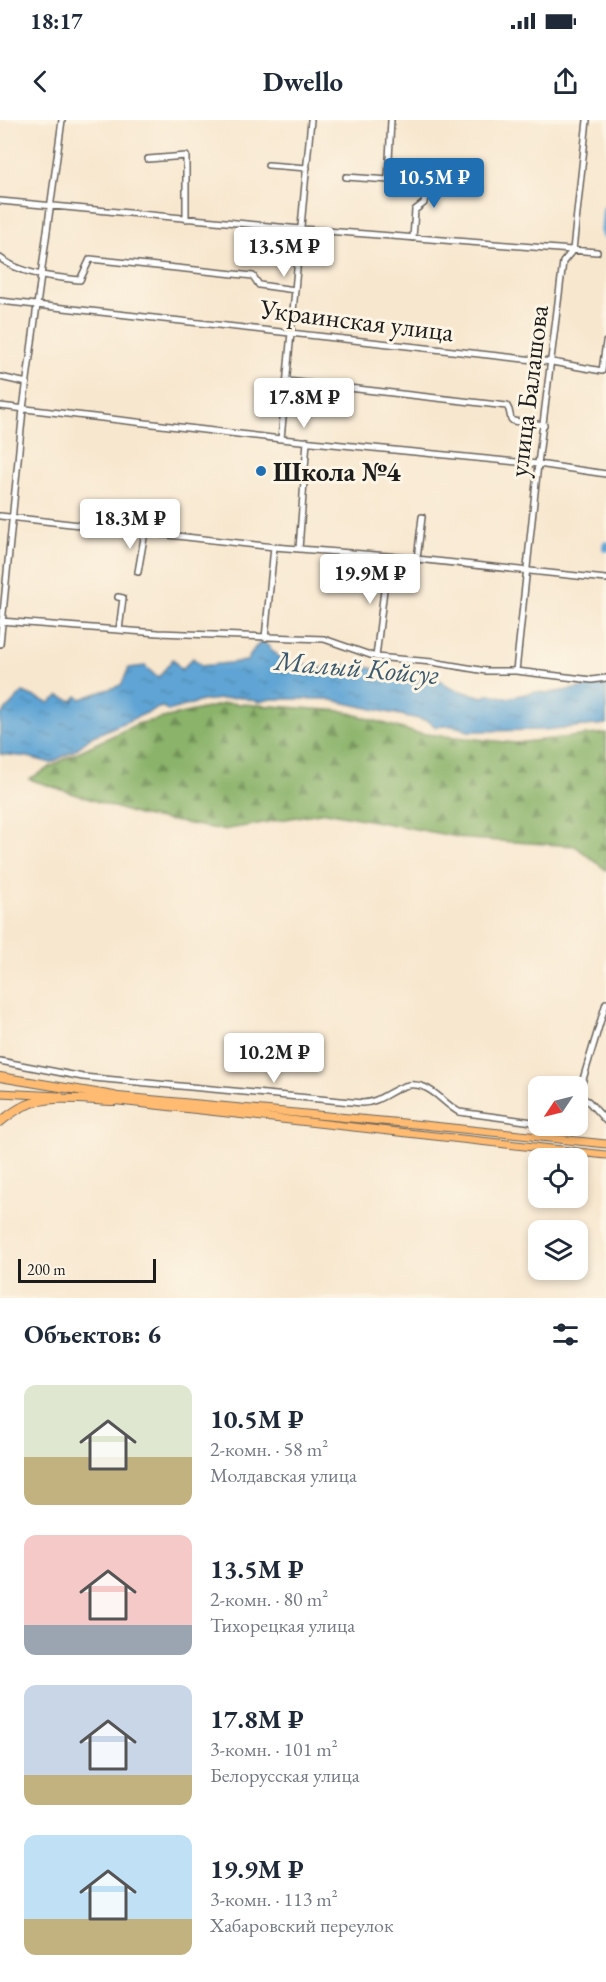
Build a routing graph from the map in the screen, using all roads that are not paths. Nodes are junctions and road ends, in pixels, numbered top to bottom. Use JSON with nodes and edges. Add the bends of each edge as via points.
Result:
{"nodes":[{"id":1,"x":62,"y":120,"type":"edge"},
{"id":2,"x":311,"y":120,"type":"edge"},
{"id":3,"x":391,"y":120,"type":"edge"},
{"id":4,"x":586,"y":120,"type":"edge"},
{"id":5,"x":148,"y":159,"type":"dead end"},
{"id":6,"x":268,"y":165,"type":"dead end"},
{"id":7,"x":307,"y":168,"type":"junction"},
{"id":8,"x":428,"y":175,"type":"dead end"},
{"id":9,"x":346,"y":177,"type":"dead end"},
{"id":10,"x":388,"y":180,"type":"junction"},
{"id":11,"x":418,"y":182,"type":"dead end"},
{"id":12,"x":0,"y":201,"type":"edge"},
{"id":13,"x":50,"y":207,"type":"junction"},
{"id":14,"x":186,"y":219,"type":"junction"},
{"id":15,"x":301,"y":229,"type":"junction"},
{"id":16,"x":413,"y":238,"type":"junction"},
{"id":17,"x":573,"y":250,"type":"junction"},
{"id":18,"x":597,"y":252,"type":"dead end"},
{"id":19,"x":0,"y":258,"type":"edge"},
{"id":20,"x":41,"y":275,"type":"junction"},
{"id":21,"x":294,"y":290,"type":"junction"},
{"id":22,"x":0,"y":301,"type":"edge"},
{"id":23,"x":37,"y":303,"type":"junction"},
{"id":24,"x":290,"y":332,"type":"junction"},
{"id":25,"x":606,"y":342,"type":"edge"},
{"id":26,"x":552,"y":362,"type":"junction"},
{"id":27,"x":0,"y":377,"type":"edge"},
{"id":28,"x":287,"y":381,"type":"junction"},
{"id":29,"x":27,"y":383,"type":"junction"},
{"id":30,"x":0,"y":406,"type":"edge"},
{"id":31,"x":24,"y":409,"type":"junction"},
{"id":32,"x":544,"y":425,"type":"junction"},
{"id":33,"x":281,"y":439,"type":"junction"},
{"id":34,"x":307,"y":441,"type":"junction"},
{"id":35,"x":538,"y":464,"type":"junction"},
{"id":36,"x":606,"y":474,"type":"edge"},
{"id":37,"x":0,"y":516,"type":"edge"},
{"id":38,"x":12,"y":517,"type":"junction"},
{"id":39,"x":422,"y":517,"type":"dead end"},
{"id":40,"x":145,"y":532,"type":"junction"},
{"id":41,"x":274,"y":547,"type":"junction"},
{"id":42,"x":299,"y":549,"type":"junction"},
{"id":43,"x":388,"y":556,"type":"junction"},
{"id":44,"x":417,"y":559,"type":"junction"},
{"id":45,"x":138,"y":572,"type":"dead end"},
{"id":46,"x":528,"y":572,"type":"junction"},
{"id":47,"x":606,"y":579,"type":"edge"},
{"id":48,"x":118,"y":597,"type":"dead end"},
{"id":49,"x":0,"y":621,"type":"edge"},
{"id":50,"x":119,"y":630,"type":"junction"},
{"id":51,"x":265,"y":638,"type":"junction"},
{"id":52,"x":0,"y":644,"type":"edge"},
{"id":53,"x":376,"y":657,"type":"junction"},
{"id":54,"x":516,"y":671,"type":"junction"},
{"id":55,"x":606,"y":678,"type":"edge"},
{"id":56,"x":606,"y":1003,"type":"edge"},
{"id":57,"x":0,"y":1061,"type":"edge"},
{"id":58,"x":584,"y":1076,"type":"edge"},
{"id":59,"x":0,"y":1077,"type":"edge"},
{"id":60,"x":0,"y":1091,"type":"edge"},
{"id":61,"x":114,"y":1098,"type":"junction"},
{"id":62,"x":588,"y":1101,"type":"edge"},
{"id":63,"x":528,"y":1121,"type":"edge"},
{"id":64,"x":606,"y":1121,"type":"edge"},
{"id":65,"x":0,"y":1122,"type":"edge"},
{"id":66,"x":606,"y":1144,"type":"edge"},
{"id":67,"x":606,"y":1155,"type":"edge"}],
"edges":[{"from":1,"to":13,"type":"street"},
{"from":2,"to":7,"type":"street"},
{"from":3,"to":10,"type":"street"},
{"from":4,"to":17,"type":"street","name":"улица Балашова"},
{"from":5,"to":14,"type":"street","via":[[186,156]]},
{"from":6,"to":7,"type":"street"},
{"from":7,"to":15,"type":"street"},
{"from":8,"to":16,"type":"street","via":[[424,203],[415,210]]},
{"from":9,"to":10,"type":"street"},
{"from":10,"to":11,"type":"street"},
{"from":12,"to":13,"type":"street"},
{"from":13,"to":14,"type":"street"},
{"from":13,"to":20,"type":"street"},
{"from":14,"to":15,"type":"street"},
{"from":15,"to":16,"type":"street"},
{"from":15,"to":21,"type":"street"},
{"from":16,"to":17,"type":"street"},
{"from":17,"to":18,"type":"street"},
{"from":17,"to":26,"type":"street","name":"улица Балашова","via":[[563,262]]},
{"from":19,"to":20,"type":"street"},
{"from":20,"to":21,"type":"street","via":[[80,280],[90,259],[253,276],[260,285]]},
{"from":20,"to":23,"type":"street"},
{"from":21,"to":24,"type":"street"},
{"from":22,"to":23,"type":"street","name":"Украинская улица"},
{"from":23,"to":24,"type":"street","name":"Украинская улица"},
{"from":23,"to":29,"type":"street"},
{"from":24,"to":26,"type":"street","name":"Украинская улица"},
{"from":24,"to":28,"type":"street"},
{"from":25,"to":26,"type":"street","name":"Украинская улица","via":[[602,370]]},
{"from":26,"to":32,"type":"street","name":"улица Балашова"},
{"from":27,"to":29,"type":"street"},
{"from":28,"to":32,"type":"street","via":[[507,406],[513,421]]},
{"from":28,"to":33,"type":"street"},
{"from":29,"to":31,"type":"street"},
{"from":30,"to":31,"type":"street"},
{"from":31,"to":33,"type":"street"},
{"from":31,"to":38,"type":"street"},
{"from":32,"to":35,"type":"street","name":"улица Балашова"},
{"from":33,"to":34,"type":"street"},
{"from":34,"to":35,"type":"street"},
{"from":34,"to":42,"type":"street"},
{"from":35,"to":36,"type":"street"},
{"from":35,"to":46,"type":"street","name":"улица Балашова"},
{"from":37,"to":38,"type":"street"},
{"from":38,"to":40,"type":"street"},
{"from":38,"to":49,"type":"street"},
{"from":39,"to":44,"type":"street"},
{"from":40,"to":41,"type":"street"},
{"from":40,"to":45,"type":"street"},
{"from":41,"to":42,"type":"street"},
{"from":41,"to":51,"type":"street"},
{"from":42,"to":43,"type":"street"},
{"from":43,"to":44,"type":"street"},
{"from":43,"to":53,"type":"street"},
{"from":44,"to":46,"type":"street"},
{"from":46,"to":47,"type":"street"},
{"from":46,"to":54,"type":"street","name":"улица Балашова"},
{"from":48,"to":50,"type":"street","via":[[123,598]]},
{"from":49,"to":50,"type":"street"},
{"from":49,"to":52,"type":"street"},
{"from":50,"to":51,"type":"street"},
{"from":51,"to":53,"type":"street","via":[[324,639]]},
{"from":53,"to":54,"type":"street"},
{"from":54,"to":55,"type":"street","via":[[592,680]]},
{"from":56,"to":58,"type":"street"},
{"from":57,"to":63,"type":"street","via":[[82,1077],[362,1103],[380,1100],[402,1085],[411,1084],[432,1091],[459,1112]]},
{"from":59,"to":61,"type":"highway"},
{"from":60,"to":61,"type":"main road"},
{"from":61,"to":65,"type":"highway","via":[[36,1101]]},
{"from":61,"to":66,"type":"main road"},
{"from":61,"to":67,"type":"main road"},
{"from":62,"to":64,"type":"street"}]}
